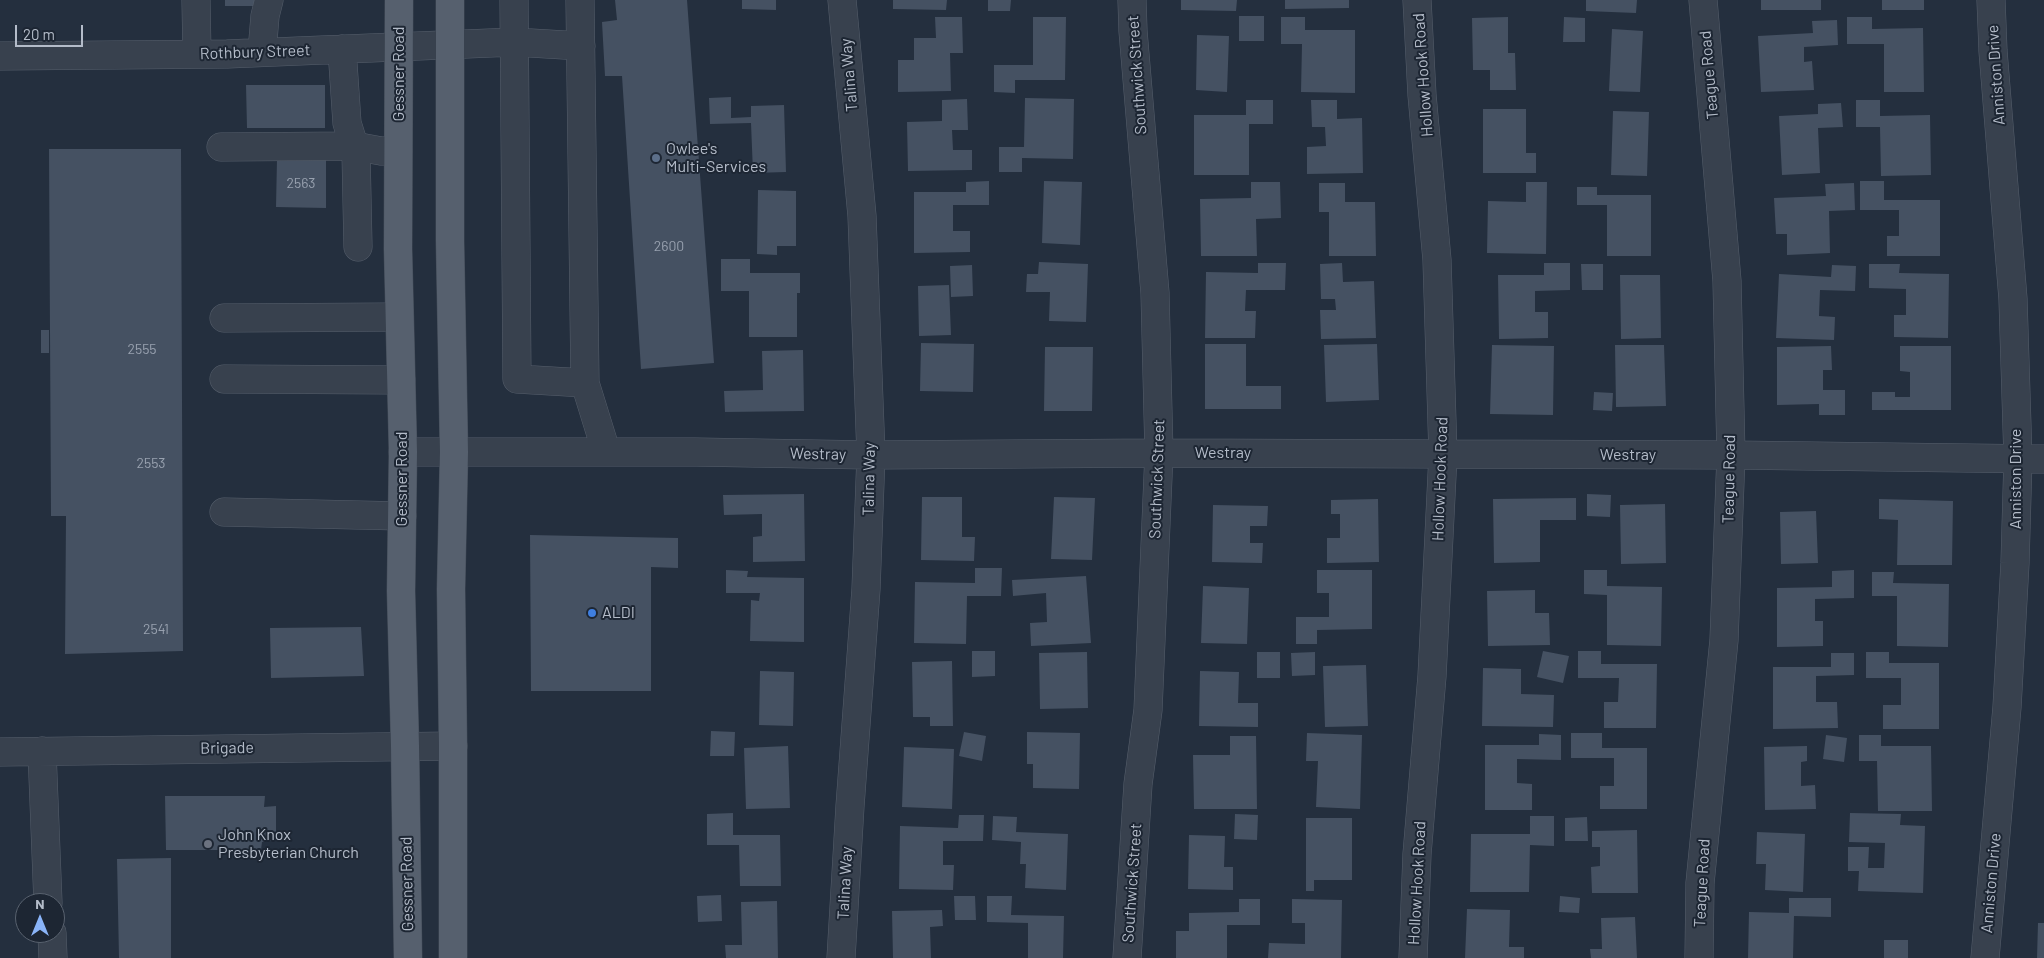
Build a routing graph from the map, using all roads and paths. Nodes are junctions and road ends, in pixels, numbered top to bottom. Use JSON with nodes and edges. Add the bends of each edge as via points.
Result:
{"nodes":[{"id":1,"x":196,"y":0,"type":"edge"},
{"id":2,"x":269,"y":0,"type":"edge"},
{"id":3,"x":399,"y":0,"type":"edge"},
{"id":4,"x":450,"y":0,"type":"edge"},
{"id":5,"x":514,"y":0,"type":"edge"},
{"id":6,"x":580,"y":0,"type":"edge"},
{"id":7,"x":842,"y":0,"type":"edge"},
{"id":8,"x":1132,"y":0,"type":"edge"},
{"id":9,"x":1417,"y":0,"type":"edge"},
{"id":10,"x":1703,"y":0,"type":"edge"},
{"id":11,"x":1991,"y":0,"type":"edge"},
{"id":12,"x":514,"y":42,"type":"junction"},
{"id":13,"x":451,"y":45,"type":"junction"},
{"id":14,"x":581,"y":46,"type":"junction"},
{"id":15,"x":399,"y":47,"type":"junction"},
{"id":16,"x":342,"y":49,"type":"junction"},
{"id":17,"x":262,"y":52,"type":"junction"},
{"id":18,"x":196,"y":54,"type":"junction"},
{"id":19,"x":0,"y":56,"type":"edge"},
{"id":20,"x":354,"y":146,"type":"junction"},
{"id":21,"x":221,"y":147,"type":"dead end"},
{"id":22,"x":398,"y":151,"type":"junction"},
{"id":23,"x":358,"y":247,"type":"dead end"},
{"id":24,"x":399,"y":317,"type":"junction"},
{"id":25,"x":224,"y":318,"type":"dead end"},
{"id":26,"x":224,"y":379,"type":"dead end"},
{"id":27,"x":401,"y":380,"type":"junction"},
{"id":28,"x":585,"y":383,"type":"junction"},
{"id":29,"x":606,"y":451,"type":"junction"},
{"id":30,"x":403,"y":452,"type":"junction"},
{"id":31,"x":454,"y":452,"type":"junction"},
{"id":32,"x":1159,"y":453,"type":"junction"},
{"id":33,"x":870,"y":455,"type":"junction"},
{"id":34,"x":1443,"y":455,"type":"junction"},
{"id":35,"x":1731,"y":455,"type":"junction"},
{"id":36,"x":2031,"y":459,"type":"edge"},
{"id":37,"x":224,"y":512,"type":"dead end"},
{"id":38,"x":402,"y":516,"type":"junction"},
{"id":39,"x":405,"y":746,"type":"junction"},
{"id":40,"x":453,"y":746,"type":"junction"},
{"id":41,"x":42,"y":751,"type":"junction"},
{"id":42,"x":0,"y":752,"type":"edge"},
{"id":43,"x":48,"y":893,"type":"edge"},
{"id":44,"x":52,"y":943,"type":"edge"},
{"id":45,"x":53,"y":958,"type":"edge"},
{"id":46,"x":408,"y":958,"type":"edge"},
{"id":47,"x":453,"y":958,"type":"edge"},
{"id":48,"x":841,"y":958,"type":"edge"},
{"id":49,"x":1127,"y":958,"type":"edge"},
{"id":50,"x":1414,"y":958,"type":"edge"},
{"id":51,"x":1699,"y":958,"type":"edge"},
{"id":52,"x":1985,"y":958,"type":"edge"}],
"edges":[{"from":1,"to":18,"type":"street"},
{"from":2,"to":17,"type":"street"},
{"from":3,"to":15,"type":"main road","name":"Gessner Road"},
{"from":4,"to":13,"type":"main road"},
{"from":5,"to":12,"type":"street"},
{"from":6,"to":14,"type":"street"},
{"from":7,"to":33,"type":"street","name":"Talina Way","via":[[862,216]]},
{"from":8,"to":32,"type":"street","name":"Southwick Street","via":[[1155,293]]},
{"from":9,"to":34,"type":"street","name":"Hollow Hook Road","via":[[1437,260]]},
{"from":10,"to":35,"type":"street","name":"Teague Road","via":[[1727,281]]},
{"from":11,"to":36,"type":"street","name":"Anniston Drive","via":[[1992,51],[2013,299]]},
{"from":12,"to":13,"type":"street","name":"Rothbury Street"},
{"from":12,"to":14,"type":"street","name":"Rothbury Street"},
{"from":12,"to":28,"type":"street","via":[[517,379]]},
{"from":13,"to":15,"type":"street","name":"Rothbury Street"},
{"from":13,"to":31,"type":"main road"},
{"from":14,"to":28,"type":"street"},
{"from":15,"to":16,"type":"street","name":"Rothbury Street"},
{"from":15,"to":22,"type":"main road","name":"Gessner Road"},
{"from":16,"to":17,"type":"street","name":"Rothbury Street"},
{"from":16,"to":20,"type":"street","via":[[346,123]]},
{"from":17,"to":18,"type":"street","name":"Rothbury Street"},
{"from":18,"to":19,"type":"street","name":"Rothbury Street"},
{"from":20,"to":21,"type":"street"},
{"from":20,"to":22,"type":"street"},
{"from":20,"to":23,"type":"street"},
{"from":22,"to":24,"type":"main road","name":"Gessner Road"},
{"from":24,"to":25,"type":"street"},
{"from":24,"to":27,"type":"main road","name":"Gessner Road"},
{"from":26,"to":27,"type":"street"},
{"from":27,"to":30,"type":"main road","name":"Gessner Road"},
{"from":28,"to":29,"type":"street"},
{"from":29,"to":31,"type":"street","name":"Westray"},
{"from":29,"to":33,"type":"street","name":"Westray"},
{"from":30,"to":31,"type":"street","name":"Westray"},
{"from":30,"to":38,"type":"main road","name":"Gessner Road"},
{"from":31,"to":40,"type":"main road","via":[[451,589]]},
{"from":32,"to":33,"type":"street","name":"Westray"},
{"from":32,"to":34,"type":"street","name":"Westray"},
{"from":32,"to":49,"type":"street","name":"Southwick Street","via":[[1148,710],[1138,793]]},
{"from":33,"to":48,"type":"street","name":"Talina Way","via":[[866,588]]},
{"from":34,"to":35,"type":"street","name":"Westray"},
{"from":34,"to":50,"type":"street","name":"Hollow Hook Road","via":[[1432,676],[1417,854]]},
{"from":35,"to":36,"type":"street","name":"Westray"},
{"from":35,"to":51,"type":"street","name":"Teague Road","via":[[1724,640],[1700,883]]},
{"from":36,"to":52,"type":"street","name":"Anniston Drive","via":[[2015,563],[2007,707]]},
{"from":37,"to":38,"type":"street"},
{"from":38,"to":39,"type":"main road","name":"Gessner Road"},
{"from":39,"to":40,"type":"street","name":"Brigade"},
{"from":39,"to":41,"type":"street","name":"Brigade"},
{"from":39,"to":46,"type":"main road","name":"Gessner Road"},
{"from":40,"to":47,"type":"main road"},
{"from":41,"to":42,"type":"street","name":"Brigade"},
{"from":41,"to":43,"type":"street"},
{"from":44,"to":45,"type":"street"}]}
